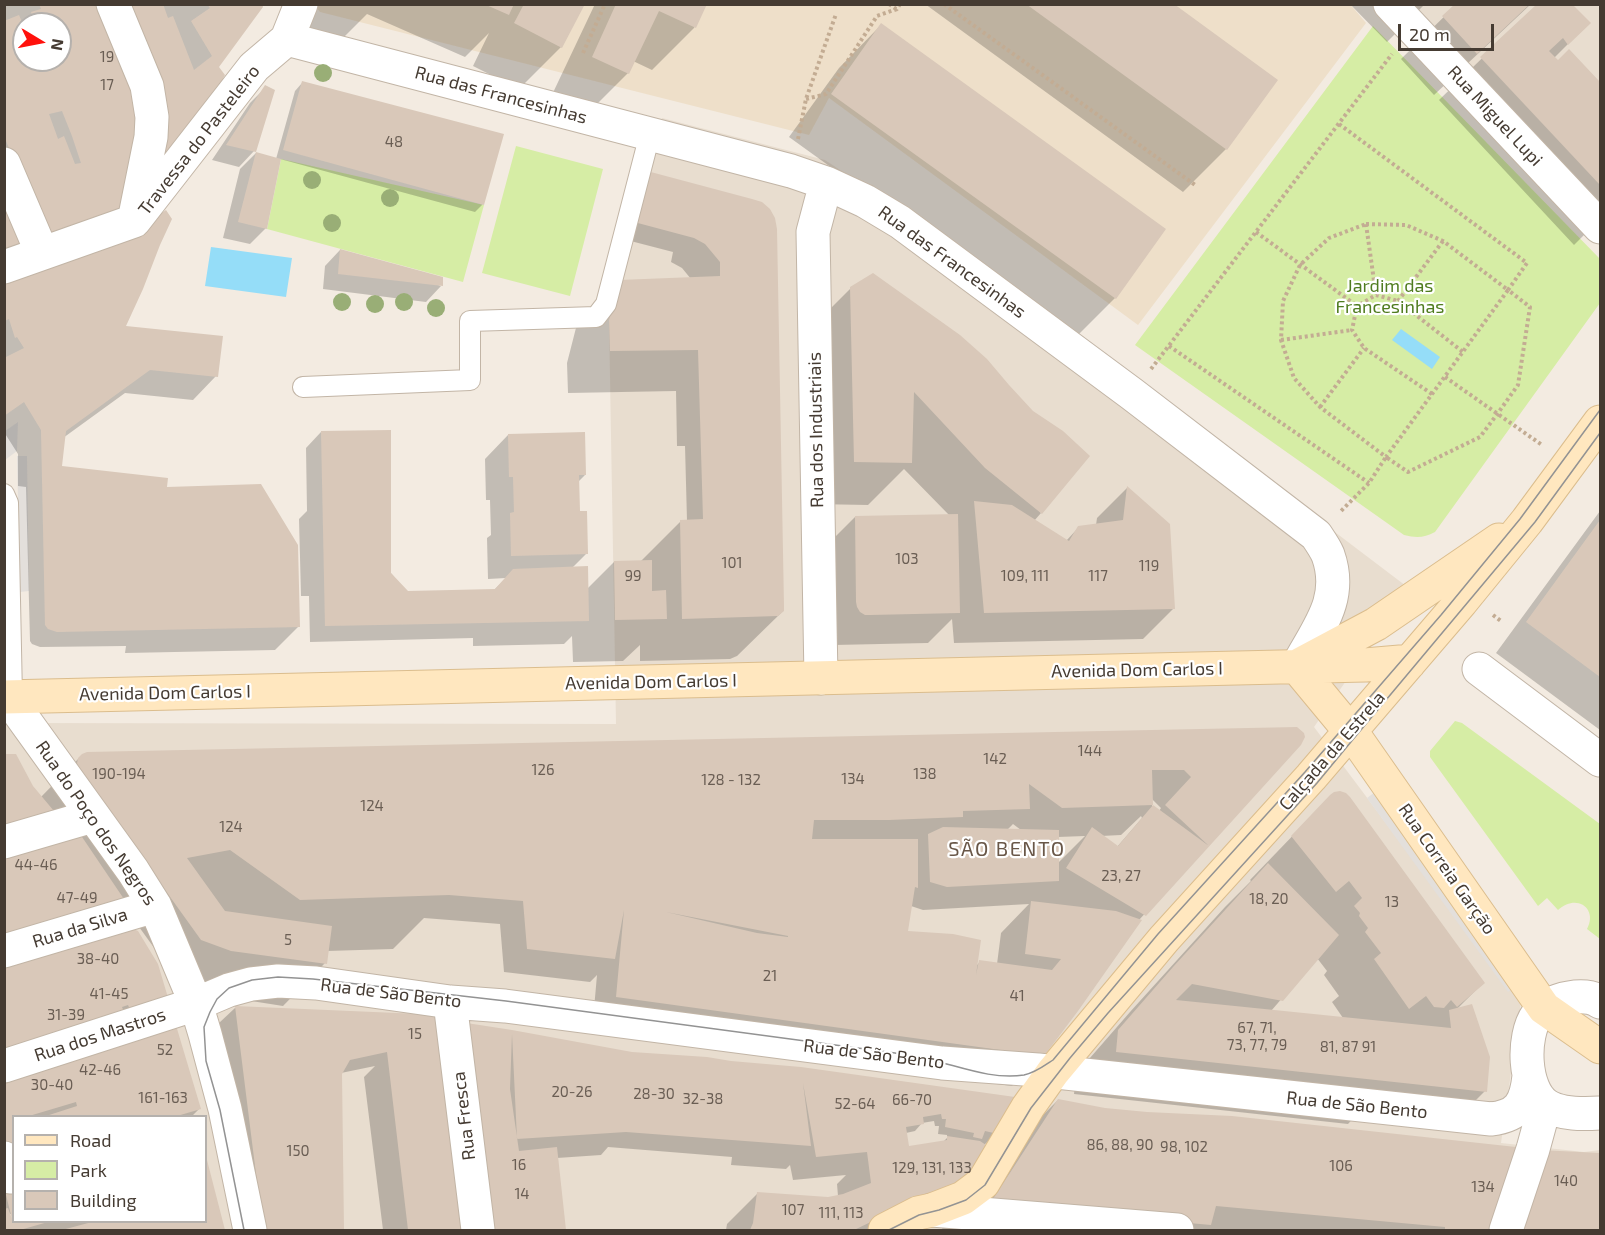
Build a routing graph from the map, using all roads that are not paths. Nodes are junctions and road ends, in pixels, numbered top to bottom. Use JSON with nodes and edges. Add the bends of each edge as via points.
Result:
{"nodes":[{"id":1,"x":113,"y":4,"type":"edge"},
{"id":2,"x":272,"y":4,"type":"edge"},
{"id":3,"x":301,"y":4,"type":"edge"},
{"id":4,"x":1390,"y":4,"type":"edge"},
{"id":5,"x":287,"y":39,"type":"junction"},
{"id":6,"x":650,"y":134,"type":"junction"},
{"id":7,"x":4,"y":164,"type":"edge"},
{"id":8,"x":826,"y":183,"type":"junction"},
{"id":9,"x":134,"y":221,"type":"junction"},
{"id":10,"x":1600,"y":227,"type":"edge"},
{"id":11,"x":42,"y":253,"type":"junction"},
{"id":12,"x":4,"y":267,"type":"edge"},
{"id":13,"x":303,"y":387,"type":"dead end"},
{"id":14,"x":1600,"y":422,"type":"edge"},
{"id":15,"x":4,"y":494,"type":"edge"},
{"id":16,"x":1527,"y":521,"type":"junction"},
{"id":17,"x":1409,"y":663,"type":"junction"},
{"id":18,"x":1297,"y":667,"type":"junction"},
{"id":19,"x":1479,"y":669,"type":"dead end"},
{"id":20,"x":821,"y":678,"type":"junction"},
{"id":21,"x":8,"y":697,"type":"edge"},
{"id":22,"x":1350,"y":731,"type":"junction"},
{"id":23,"x":1600,"y":760,"type":"edge"},
{"id":24,"x":93,"y":816,"type":"junction"},
{"id":25,"x":4,"y":842,"type":"edge"},
{"id":26,"x":155,"y":906,"type":"junction"},
{"id":27,"x":4,"y":951,"type":"edge"},
{"id":28,"x":450,"y":1002,"type":"junction"},
{"id":29,"x":1600,"y":1002,"type":"edge"},
{"id":30,"x":196,"y":1004,"type":"junction"},
{"id":31,"x":1544,"y":1008,"type":"junction"},
{"id":32,"x":1600,"y":1047,"type":"edge"},
{"id":33,"x":4,"y":1066,"type":"edge"},
{"id":34,"x":1053,"y":1072,"type":"junction"},
{"id":35,"x":1529,"y":1076,"type":"junction"},
{"id":36,"x":1545,"y":1105,"type":"junction"},
{"id":37,"x":212,"y":1113,"type":"edge"},
{"id":38,"x":1600,"y":1113,"type":"edge"},
{"id":39,"x":4,"y":1158,"type":"edge"},
{"id":40,"x":12,"y":1176,"type":"edge"},
{"id":41,"x":932,"y":1210,"type":"junction"},
{"id":42,"x":250,"y":1230,"type":"edge"},
{"id":43,"x":477,"y":1230,"type":"edge"},
{"id":44,"x":885,"y":1230,"type":"edge"},
{"id":45,"x":1177,"y":1230,"type":"edge"},
{"id":46,"x":1506,"y":1230,"type":"edge"}],
"edges":[{"from":1,"to":9,"type":"street","via":[[147,86],[152,117]]},
{"from":2,"to":5,"type":"street"},
{"from":3,"to":5,"type":"street"},
{"from":4,"to":10,"type":"street","name":"Rua Miguel Lupi"},
{"from":5,"to":6,"type":"street","name":"Rua das Francesinhas"},
{"from":5,"to":9,"type":"street","name":"Travessa do Pasteleiro","via":[[254,67]]},
{"from":6,"to":8,"type":"street","name":"Rua das Francesinhas"},
{"from":6,"to":13,"type":"lane","via":[[606,304],[596,317],[470,321],[470,380]]},
{"from":7,"to":11,"type":"street"},
{"from":8,"to":18,"type":"street","name":"Rua das Francesinhas","via":[[900,222],[1316,534],[1328,554],[1333,585],[1325,618]]},
{"from":8,"to":20,"type":"street","name":"Rua dos Industriais","via":[[813,232]]},
{"from":9,"to":11,"type":"street","name":"Travessa do Pasteleiro"},
{"from":11,"to":12,"type":"street","name":"Travessa do Pasteleiro"},
{"from":14,"to":16,"type":"main road","name":"Calçada da Estrela"},
{"from":15,"to":21,"type":"lane","via":[[8,503]]},
{"from":16,"to":17,"type":"main road","name":"Calçada da Estrela"},
{"from":16,"to":18,"type":"main road","name":"Avenida Dom Carlos I","via":[[1376,624]]},
{"from":17,"to":18,"type":"main road","name":"Avenida Dom Carlos I"},
{"from":17,"to":22,"type":"main road","name":"Calçada da Estrela"},
{"from":18,"to":20,"type":"main road","name":"Avenida Dom Carlos I"},
{"from":18,"to":22,"type":"main road"},
{"from":19,"to":23,"type":"street"},
{"from":20,"to":21,"type":"main road","name":"Avenida Dom Carlos I"},
{"from":21,"to":24,"type":"street","name":"Rua do Poço dos Negros"},
{"from":22,"to":31,"type":"main road","name":"Rua Correia Garção"},
{"from":22,"to":34,"type":"main road","name":"Calçada da Estrela","via":[[1164,939]]},
{"from":24,"to":25,"type":"street"},
{"from":24,"to":26,"type":"street","name":"Rua do Poço dos Negros"},
{"from":26,"to":27,"type":"street","name":"Rua da Silva"},
{"from":26,"to":30,"type":"street","name":"Rua do Poço dos Negros"},
{"from":28,"to":30,"type":"street","name":"Rua de São Bento","via":[[278,981],[229,990]]},
{"from":28,"to":34,"type":"street","name":"Rua de São Bento","via":[[913,1060]]},
{"from":28,"to":43,"type":"street","name":"Rua Fresca"},
{"from":29,"to":31,"type":"street","via":[[1580,996]]},
{"from":30,"to":33,"type":"street","name":"Rua dos Mastros"},
{"from":30,"to":37,"type":"street","name":"Rua do Poço dos Negros"},
{"from":31,"to":32,"type":"main road","name":"Rua Correia Garção"},
{"from":31,"to":35,"type":"street","via":[[1531,1026]]},
{"from":34,"to":35,"type":"street","name":"Rua de São Bento","via":[[1491,1119],[1513,1113],[1521,1104]]},
{"from":34,"to":41,"type":"main road","name":"Calçada da Estrela","via":[[983,1183],[963,1198]]},
{"from":35,"to":36,"type":"street"},
{"from":36,"to":38,"type":"street","via":[[1557,1111]]},
{"from":36,"to":46,"type":"street"},
{"from":37,"to":42,"type":"street","name":"Rua do Poço dos Negros"},
{"from":39,"to":40,"type":"street"},
{"from":41,"to":44,"type":"main road","name":"Calçada da Estrela"},
{"from":41,"to":45,"type":"street"}]}
